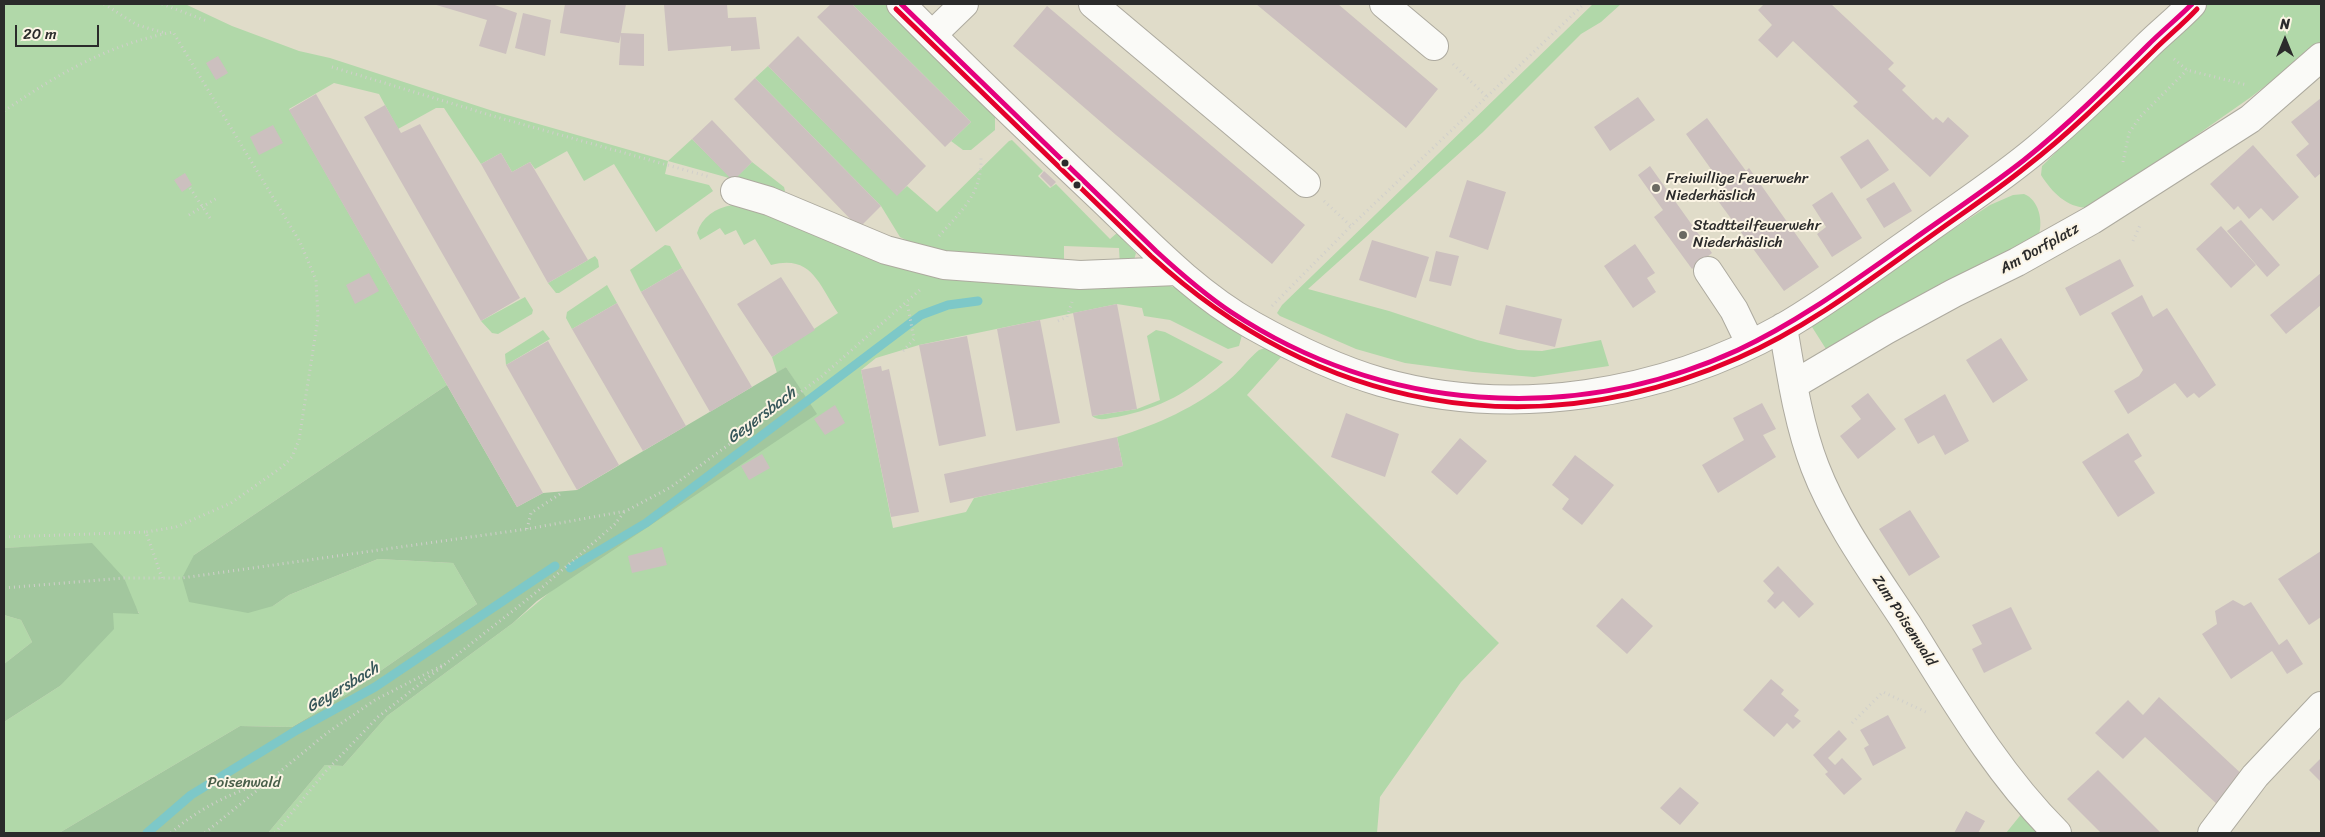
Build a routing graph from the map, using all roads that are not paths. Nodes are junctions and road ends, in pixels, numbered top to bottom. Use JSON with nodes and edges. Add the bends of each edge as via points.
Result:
{"nodes":[{"id":1,"x":901,"y":4,"type":"edge"},
{"id":2,"x":964,"y":4,"type":"edge"},
{"id":3,"x":1093,"y":4,"type":"edge"},
{"id":4,"x":1384,"y":4,"type":"edge"},
{"id":5,"x":2192,"y":4,"type":"edge"},
{"id":6,"x":932,"y":35,"type":"junction"},
{"id":7,"x":1434,"y":46,"type":"road end"},
{"id":8,"x":2321,"y":57,"type":"edge"},
{"id":9,"x":1306,"y":184,"type":"road end"},
{"id":10,"x":735,"y":191,"type":"road end"},
{"id":11,"x":1177,"y":271,"type":"junction"},
{"id":12,"x":1708,"y":271,"type":"dead end"},
{"id":13,"x":1783,"y":327,"type":"junction"},
{"id":14,"x":1750,"y":343,"type":"junction"},
{"id":15,"x":1793,"y":386,"type":"junction"},
{"id":16,"x":2321,"y":706,"type":"edge"},
{"id":17,"x":2057,"y":833,"type":"edge"},
{"id":18,"x":2212,"y":833,"type":"edge"}],
"edges":[{"from":1,"to":6,"type":"street"},
{"from":2,"to":6,"type":"street"},
{"from":3,"to":9,"type":"street"},
{"from":4,"to":7,"type":"street"},
{"from":5,"to":13,"type":"street","via":[[2036,150],[1972,199]]},
{"from":6,"to":11,"type":"street"},
{"from":8,"to":15,"type":"street","name":"Am Dorfplatz","via":[[2250,119],[2092,220],[1886,330]]},
{"from":10,"to":11,"type":"street","via":[[769,201],[886,250],[932,262],[1080,275]]},
{"from":11,"to":14,"type":"street","via":[[1252,326],[1308,354],[1384,383],[1433,392],[1486,398],[1540,399],[1590,393],[1688,370]]},
{"from":12,"to":14,"type":"street","via":[[1734,310]]},
{"from":13,"to":14,"type":"street"},
{"from":13,"to":15,"type":"street"},
{"from":15,"to":17,"type":"street","name":"Zum Poisenwald","via":[[1815,467],[1863,556],[1993,759]]},
{"from":16,"to":18,"type":"street","via":[[2255,776]]}]}
